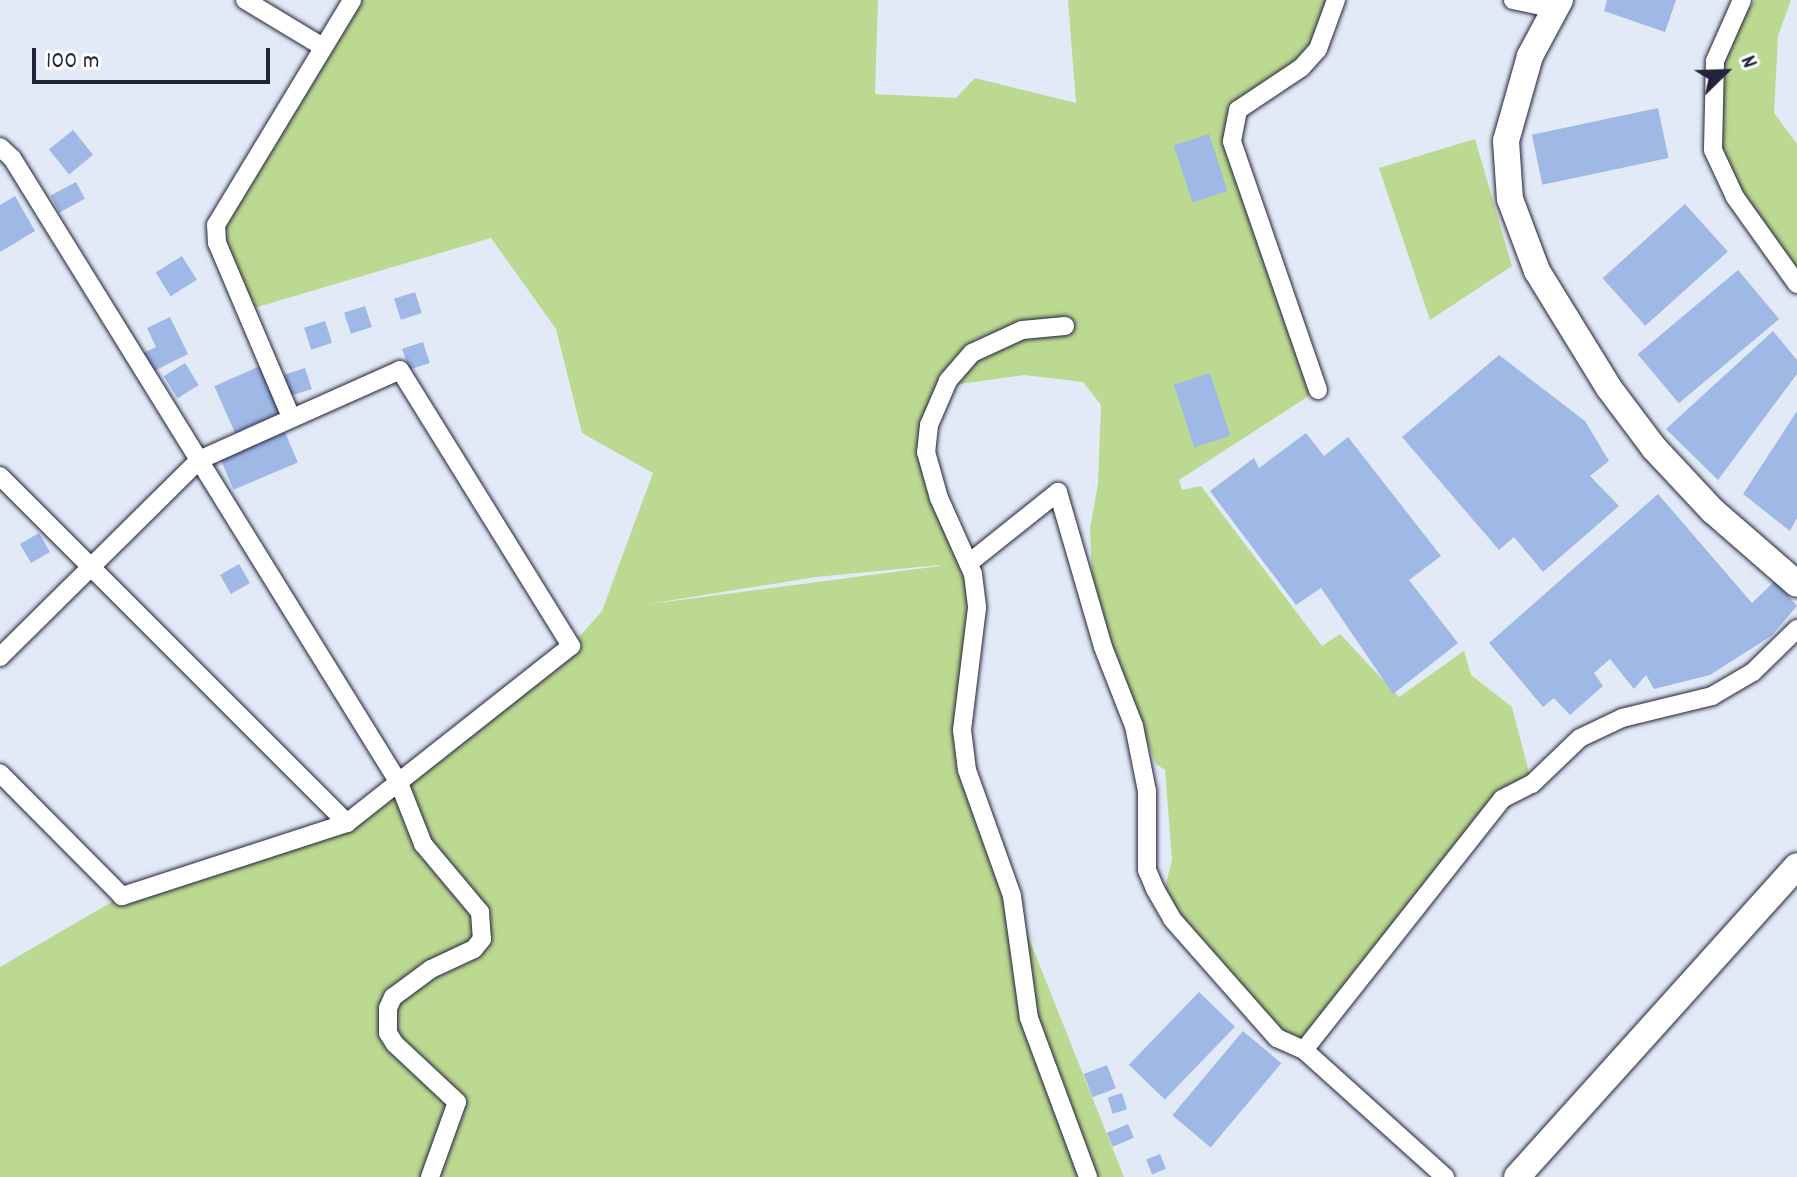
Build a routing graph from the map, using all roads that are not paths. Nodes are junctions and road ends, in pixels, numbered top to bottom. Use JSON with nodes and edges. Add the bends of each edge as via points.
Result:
{"nodes":[{"id":1,"x":245,"y":0,"type":"edge"},
{"id":2,"x":352,"y":0,"type":"edge"},
{"id":3,"x":1336,"y":0,"type":"edge"},
{"id":4,"x":1513,"y":0,"type":"edge"},
{"id":5,"x":1742,"y":0,"type":"edge"},
{"id":6,"x":1558,"y":5,"type":"edge"},
{"id":7,"x":323,"y":47,"type":"junction"},
{"id":8,"x":0,"y":147,"type":"edge"},
{"id":9,"x":1797,"y":284,"type":"edge"},
{"id":10,"x":1065,"y":326,"type":"dead end"},
{"id":11,"x":1318,"y":390,"type":"dead end"},
{"id":12,"x":291,"y":417,"type":"junction"},
{"id":13,"x":199,"y":460,"type":"junction"},
{"id":14,"x":0,"y":476,"type":"edge"},
{"id":15,"x":969,"y":563,"type":"junction"},
{"id":16,"x":90,"y":567,"type":"junction"},
{"id":17,"x":1797,"y":584,"type":"edge"},
{"id":18,"x":1797,"y":629,"type":"edge"},
{"id":19,"x":0,"y":657,"type":"edge"},
{"id":20,"x":0,"y":773,"type":"edge"},
{"id":21,"x":399,"y":783,"type":"junction"},
{"id":22,"x":347,"y":823,"type":"junction"},
{"id":23,"x":1797,"y":866,"type":"edge"},
{"id":24,"x":1304,"y":1050,"type":"junction"},
{"id":25,"x":430,"y":1177,"type":"edge"},
{"id":26,"x":1088,"y":1177,"type":"edge"},
{"id":27,"x":1445,"y":1177,"type":"edge"},
{"id":28,"x":1517,"y":1177,"type":"edge"}],
"edges":[{"from":1,"to":7,"type":"street"},
{"from":2,"to":7,"type":"street"},
{"from":3,"to":11,"type":"street","via":[[1318,49],[1301,68],[1238,110],[1232,141]]},
{"from":4,"to":6,"type":"street"},
{"from":5,"to":9,"type":"street","via":[[1715,61],[1713,150],[1735,197]]},
{"from":6,"to":17,"type":"street","via":[[1530,56],[1506,141],[1510,199],[1537,271],[1609,388],[1654,448],[1713,511]]},
{"from":7,"to":12,"type":"street","via":[[216,225],[217,243]]},
{"from":8,"to":13,"type":"street","via":[[12,158]]},
{"from":10,"to":15,"type":"street","via":[[1022,330],[972,353],[952,374],[929,425],[926,452],[932,478]]},
{"from":12,"to":13,"type":"street"},
{"from":12,"to":21,"type":"street","via":[[400,370],[571,646]]},
{"from":13,"to":16,"type":"street"},
{"from":13,"to":21,"type":"street"},
{"from":14,"to":16,"type":"street"},
{"from":15,"to":24,"type":"street","via":[[1058,492],[1103,647],[1134,726],[1147,791],[1147,870],[1155,889],[1172,919],[1277,1038]]},
{"from":15,"to":26,"type":"street","via":[[977,608],[962,730],[967,770],[1012,896],[1029,1018]]},
{"from":16,"to":19,"type":"street"},
{"from":16,"to":22,"type":"street"},
{"from":18,"to":24,"type":"street","via":[[1753,672],[1712,696],[1622,718],[1580,738],[1532,784],[1502,799]]},
{"from":20,"to":22,"type":"street","via":[[122,896]]},
{"from":21,"to":22,"type":"street"},
{"from":21,"to":25,"type":"street","via":[[423,844],[471,900],[484,926],[474,949],[431,969],[393,997],[388,1008],[388,1033],[395,1044],[457,1102]]},
{"from":23,"to":28,"type":"street"},
{"from":24,"to":27,"type":"street"}]}
